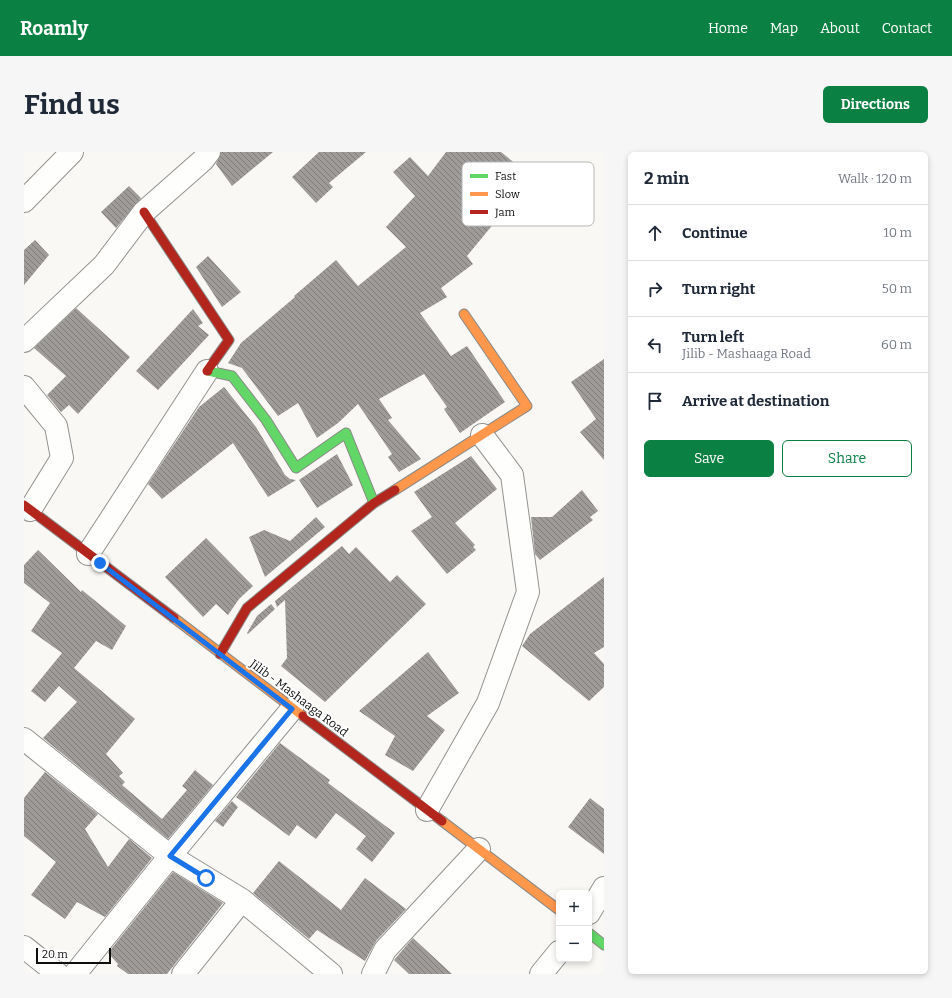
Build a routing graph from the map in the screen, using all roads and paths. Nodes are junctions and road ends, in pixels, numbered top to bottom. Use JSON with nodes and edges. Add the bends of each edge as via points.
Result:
{"nodes":[{"id":1,"x":72,"y":152,"type":"edge"},
{"id":2,"x":209,"y":152,"type":"edge"},
{"id":3,"x":24,"y":201,"type":"edge"},
{"id":4,"x":144,"y":212,"type":"junction"},
{"id":5,"x":464,"y":314,"type":"dead end"},
{"id":6,"x":24,"y":341,"type":"edge"},
{"id":7,"x":207,"y":371,"type":"junction"},
{"id":8,"x":24,"y":387,"type":"edge"},
{"id":9,"x":482,"y":435,"type":"junction"},
{"id":10,"x":374,"y":503,"type":"junction"},
{"id":11,"x":27,"y":508,"type":"edge"},
{"id":12,"x":88,"y":554,"type":"junction"},
{"id":13,"x":220,"y":654,"type":"junction"},
{"id":14,"x":292,"y":709,"type":"junction"},
{"id":15,"x":24,"y":739,"type":"edge"},
{"id":16,"x":427,"y":810,"type":"junction"},
{"id":17,"x":479,"y":850,"type":"junction"},
{"id":18,"x":170,"y":856,"type":"junction"},
{"id":19,"x":604,"y":888,"type":"edge"},
{"id":20,"x":242,"y":900,"type":"junction"},
{"id":21,"x":556,"y":908,"type":"edge"},
{"id":22,"x":592,"y":908,"type":"edge"},
{"id":23,"x":592,"y":935,"type":"edge"},
{"id":24,"x":604,"y":945,"type":"edge"},
{"id":25,"x":24,"y":947,"type":"edge"},
{"id":26,"x":556,"y":956,"type":"edge"},
{"id":27,"x":58,"y":974,"type":"edge"},
{"id":28,"x":75,"y":974,"type":"edge"},
{"id":29,"x":183,"y":974,"type":"edge"},
{"id":30,"x":331,"y":974,"type":"edge"},
{"id":31,"x":373,"y":974,"type":"edge"},
{"id":32,"x":541,"y":974,"type":"edge"}],
"edges":[{"from":1,"to":3,"type":"street"},
{"from":2,"to":4,"type":"street"},
{"from":4,"to":6,"type":"street","via":[[104,265]]},
{"from":4,"to":7,"type":"street","via":[[229,340]]},
{"from":5,"to":9,"type":"street","via":[[528,406]]},
{"from":7,"to":10,"type":"street","via":[[232,376],[266,420],[296,468],[346,433]]},
{"from":7,"to":12,"type":"street"},
{"from":8,"to":11,"type":"street","via":[[56,426],[62,458]]},
{"from":9,"to":10,"type":"street"},
{"from":9,"to":16,"type":"street","via":[[512,476],[528,592],[488,703]]},
{"from":10,"to":13,"type":"street","via":[[247,608]]},
{"from":11,"to":12,"type":"street","name":"Jilib - Mashaaga Road"},
{"from":12,"to":13,"type":"street","name":"Jilib - Mashaaga Road"},
{"from":13,"to":14,"type":"street","name":"Jilib - Mashaaga Road"},
{"from":14,"to":16,"type":"street","name":"Jilib - Mashaaga Road"},
{"from":14,"to":18,"type":"street"},
{"from":15,"to":18,"type":"street"},
{"from":16,"to":17,"type":"street","name":"Jilib - Mashaaga Road"},
{"from":17,"to":21,"type":"street","name":"Jilib - Mashaaga Road"},
{"from":17,"to":31,"type":"street","via":[[385,950]]},
{"from":18,"to":20,"type":"street"},
{"from":18,"to":28,"type":"street"},
{"from":19,"to":22,"type":"street"},
{"from":20,"to":29,"type":"street"},
{"from":20,"to":30,"type":"street"},
{"from":23,"to":24,"type":"street"},
{"from":25,"to":27,"type":"street"},
{"from":26,"to":32,"type":"street"}]}
